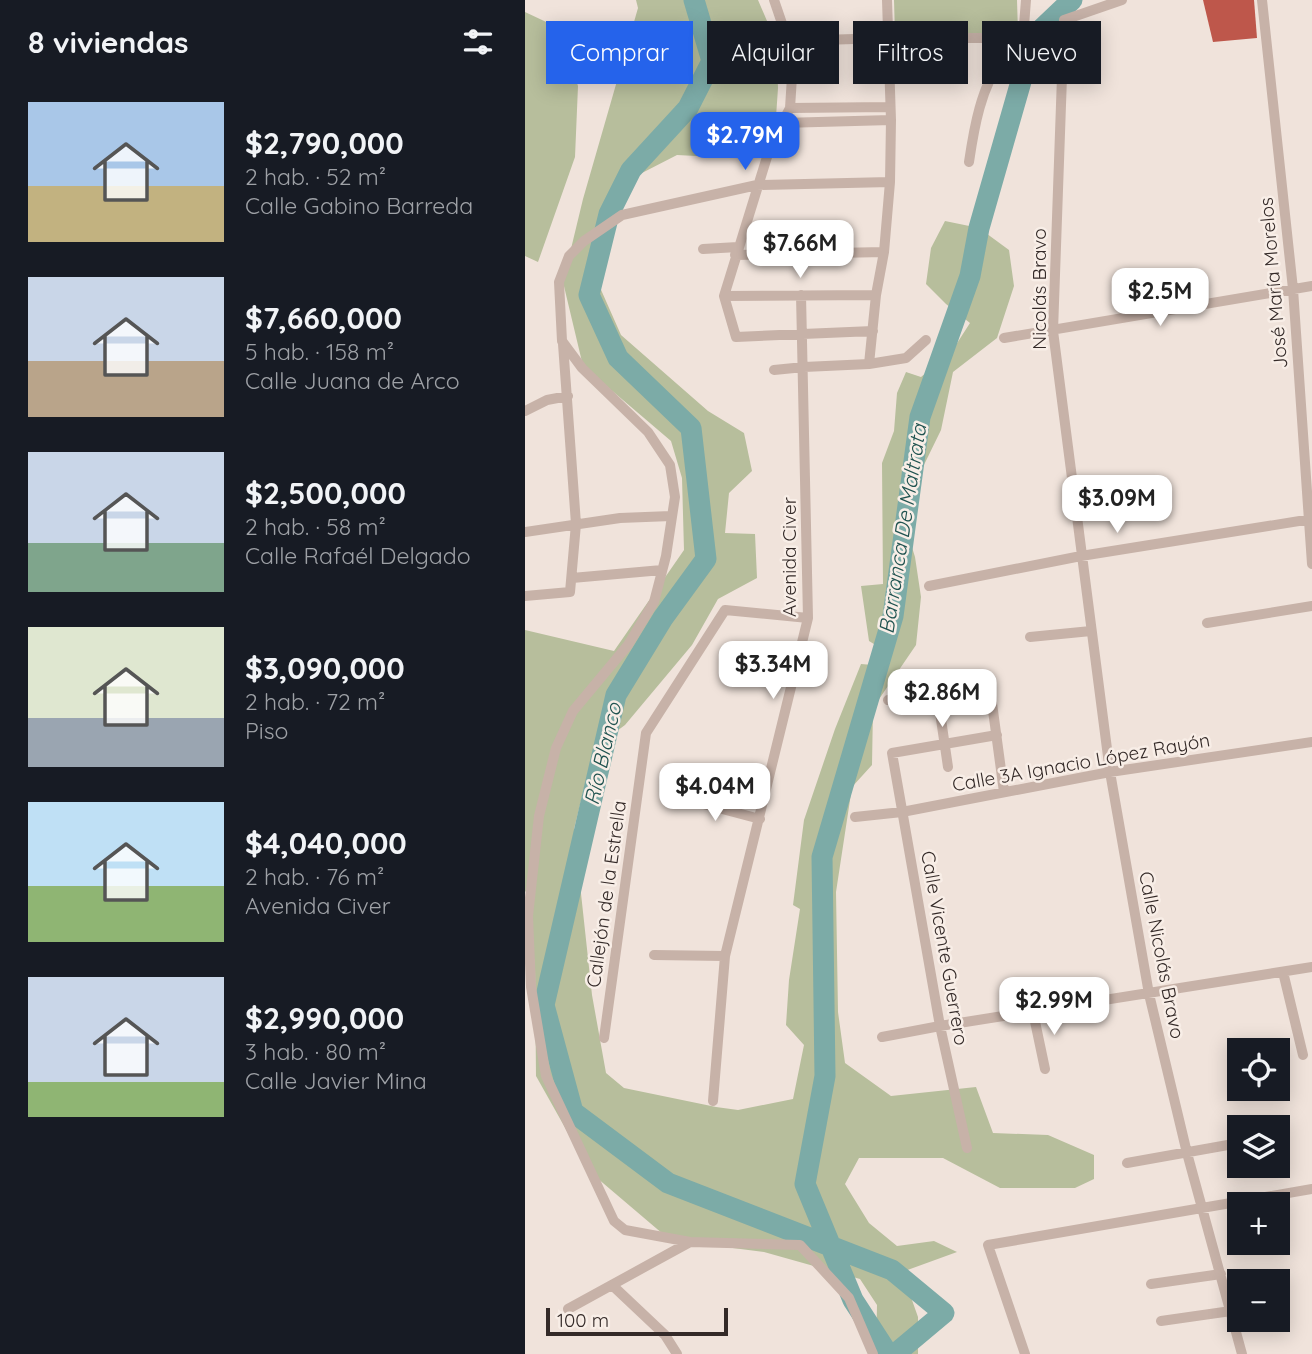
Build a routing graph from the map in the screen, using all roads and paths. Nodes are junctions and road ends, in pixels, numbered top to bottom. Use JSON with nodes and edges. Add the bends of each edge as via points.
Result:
{"nodes":[{"id":1,"x":774,"y":0,"type":"edge"},
{"id":2,"x":887,"y":0,"type":"edge"},
{"id":3,"x":1026,"y":0,"type":"edge"},
{"id":4,"x":1122,"y":0,"type":"edge"},
{"id":5,"x":1262,"y":0,"type":"edge"},
{"id":6,"x":781,"y":21,"type":"edge"},
{"id":7,"x":887,"y":21,"type":"edge"},
{"id":8,"x":1024,"y":21,"type":"edge"},
{"id":9,"x":792,"y":84,"type":"edge"},
{"id":10,"x":889,"y":84,"type":"edge"},
{"id":11,"x":990,"y":84,"type":"edge"},
{"id":12,"x":890,"y":107,"type":"junction"},
{"id":13,"x":790,"y":108,"type":"junction"},
{"id":14,"x":891,"y":120,"type":"junction"},
{"id":15,"x":782,"y":123,"type":"junction"},
{"id":16,"x":969,"y":162,"type":"dead end"},
{"id":17,"x":890,"y":182,"type":"junction"},
{"id":18,"x":757,"y":185,"type":"junction"},
{"id":19,"x":703,"y":249,"type":"dead end"},
{"id":20,"x":736,"y":251,"type":"junction"},
{"id":21,"x":884,"y":252,"type":"junction"},
{"id":22,"x":1312,"y":286,"type":"edge"},
{"id":23,"x":1293,"y":289,"type":"junction"},
{"id":24,"x":801,"y":295,"type":"junction"},
{"id":25,"x":876,"y":295,"type":"junction"},
{"id":26,"x":724,"y":296,"type":"junction"},
{"id":27,"x":873,"y":331,"type":"junction"},
{"id":28,"x":1053,"y":331,"type":"junction"},
{"id":29,"x":802,"y":334,"type":"junction"},
{"id":30,"x":1004,"y":338,"type":"dead end"},
{"id":31,"x":926,"y":340,"type":"dead end"},
{"id":32,"x":562,"y":341,"type":"junction"},
{"id":33,"x":869,"y":365,"type":"junction"},
{"id":34,"x":804,"y":367,"type":"junction"},
{"id":35,"x":774,"y":370,"type":"dead end"},
{"id":36,"x":568,"y":396,"type":"junction"},
{"id":37,"x":525,"y":411,"type":"edge"},
{"id":38,"x":671,"y":516,"type":"junction"},
{"id":39,"x":1310,"y":519,"type":"edge"},
{"id":40,"x":576,"y":524,"type":"junction"},
{"id":41,"x":525,"y":532,"type":"edge"},
{"id":42,"x":1081,"y":556,"type":"junction"},
{"id":43,"x":1312,"y":564,"type":"edge"},
{"id":44,"x":662,"y":570,"type":"junction"},
{"id":45,"x":572,"y":578,"type":"junction"},
{"id":46,"x":929,"y":586,"type":"dead end"},
{"id":47,"x":525,"y":596,"type":"edge"},
{"id":48,"x":1312,"y":606,"type":"edge"},
{"id":49,"x":809,"y":618,"type":"junction"},
{"id":50,"x":1207,"y":623,"type":"dead end"},
{"id":51,"x":1091,"y":631,"type":"junction"},
{"id":52,"x":1030,"y":637,"type":"dead end"},
{"id":53,"x":937,"y":692,"type":"junction"},
{"id":54,"x":888,"y":700,"type":"dead end"},
{"id":55,"x":997,"y":735,"type":"junction"},
{"id":56,"x":1312,"y":742,"type":"edge"},
{"id":57,"x":945,"y":744,"type":"junction"},
{"id":58,"x":948,"y":767,"type":"dead end"},
{"id":59,"x":1110,"y":772,"type":"junction"},
{"id":60,"x":1005,"y":792,"type":"junction"},
{"id":61,"x":677,"y":796,"type":"dead end"},
{"id":62,"x":902,"y":813,"type":"junction"},
{"id":63,"x":855,"y":817,"type":"dead end"},
{"id":64,"x":760,"y":819,"type":"junction"},
{"id":65,"x":654,"y":955,"type":"dead end"},
{"id":66,"x":725,"y":956,"type":"junction"},
{"id":67,"x":1312,"y":967,"type":"edge"},
{"id":68,"x":1283,"y":972,"type":"junction"},
{"id":69,"x":1149,"y":994,"type":"junction"},
{"id":70,"x":1033,"y":1012,"type":"junction"},
{"id":71,"x":940,"y":1026,"type":"junction"},
{"id":72,"x":883,"y":1037,"type":"dead end"},
{"id":73,"x":604,"y":1038,"type":"dead end"},
{"id":74,"x":1303,"y":1055,"type":"dead end"},
{"id":75,"x":1045,"y":1069,"type":"dead end"},
{"id":76,"x":713,"y":1101,"type":"dead end"},
{"id":77,"x":1227,"y":1145,"type":"edge"},
{"id":78,"x":967,"y":1148,"type":"dead end"},
{"id":79,"x":1187,"y":1153,"type":"junction"},
{"id":80,"x":1127,"y":1163,"type":"dead end"},
{"id":81,"x":1312,"y":1189,"type":"edge"},
{"id":82,"x":1202,"y":1207,"type":"junction"},
{"id":83,"x":690,"y":1242,"type":"junction"},
{"id":84,"x":1221,"y":1274,"type":"junction"},
{"id":85,"x":1151,"y":1284,"type":"dead end"},
{"id":86,"x":612,"y":1285,"type":"junction"},
{"id":87,"x":1227,"y":1296,"type":"edge"},
{"id":88,"x":568,"y":1309,"type":"dead end"},
{"id":89,"x":1227,"y":1312,"type":"edge"},
{"id":90,"x":1161,"y":1321,"type":"dead end"},
{"id":91,"x":1236,"y":1332,"type":"edge"},
{"id":92,"x":1023,"y":1353,"type":"edge"},
{"id":93,"x":677,"y":1354,"type":"edge"},
{"id":94,"x":873,"y":1354,"type":"edge"},
{"id":95,"x":1242,"y":1354,"type":"edge"}],
"edges":[{"from":1,"to":6,"type":"street"},
{"from":2,"to":7,"type":"street"},
{"from":3,"to":8,"type":"street"},
{"from":4,"to":28,"type":"street","name":"Nicolás Bravo","via":[[1064,20]]},
{"from":5,"to":23,"type":"street","name":"José María Morelos"},
{"from":9,"to":13,"type":"street"},
{"from":10,"to":12,"type":"street"},
{"from":11,"to":16,"type":"street","via":[[974,129]]},
{"from":12,"to":13,"type":"street"},
{"from":12,"to":14,"type":"street"},
{"from":13,"to":15,"type":"street"},
{"from":14,"to":15,"type":"street"},
{"from":14,"to":17,"type":"street"},
{"from":15,"to":18,"type":"street"},
{"from":17,"to":18,"type":"street"},
{"from":17,"to":21,"type":"street"},
{"from":18,"to":20,"type":"street"},
{"from":18,"to":32,"type":"street","via":[[622,215],[599,229],[569,256],[559,282]]},
{"from":19,"to":20,"type":"street"},
{"from":20,"to":21,"type":"street"},
{"from":20,"to":26,"type":"street"},
{"from":21,"to":25,"type":"street"},
{"from":22,"to":23,"type":"street"},
{"from":23,"to":28,"type":"street"},
{"from":23,"to":39,"type":"street","name":"José María Morelos"},
{"from":24,"to":25,"type":"street"},
{"from":24,"to":26,"type":"street"},
{"from":24,"to":29,"type":"street","name":"Avenida Civer"},
{"from":25,"to":27,"type":"street"},
{"from":26,"to":29,"type":"street","via":[[736,337]]},
{"from":27,"to":29,"type":"street"},
{"from":27,"to":33,"type":"street"},
{"from":28,"to":30,"type":"street"},
{"from":28,"to":42,"type":"street","name":"Nicolás Bravo"},
{"from":29,"to":34,"type":"street","name":"Avenida Civer"},
{"from":31,"to":33,"type":"street","via":[[906,358]]},
{"from":32,"to":36,"type":"street"},
{"from":32,"to":38,"type":"street","via":[[582,368],[648,432],[670,465],[675,497]]},
{"from":33,"to":34,"type":"street"},
{"from":34,"to":35,"type":"street"},
{"from":34,"to":49,"type":"street","name":"Avenida Civer"},
{"from":36,"to":37,"type":"street"},
{"from":36,"to":40,"type":"street"},
{"from":38,"to":40,"type":"street"},
{"from":38,"to":44,"type":"street"},
{"from":39,"to":42,"type":"street"},
{"from":39,"to":43,"type":"street","name":"José María Morelos"},
{"from":40,"to":41,"type":"street"},
{"from":40,"to":45,"type":"street"},
{"from":42,"to":46,"type":"street"},
{"from":42,"to":51,"type":"street","name":"Calle Nicolás Bravo"},
{"from":44,"to":45,"type":"street"},
{"from":44,"to":83,"type":"street","via":[[654,602],[628,645],[573,711],[556,748],[538,816],[528,916],[531,987],[546,1076],[614,1221],[625,1230]]},
{"from":45,"to":47,"type":"street","via":[[570,592]]},
{"from":48,"to":50,"type":"street"},
{"from":49,"to":64,"type":"street","name":"Avenida Civer"},
{"from":49,"to":73,"type":"street","name":"Callejón de la Estrella","via":[[725,610],[646,733]]},
{"from":51,"to":52,"type":"street"},
{"from":51,"to":59,"type":"street","name":"Calle Nicolás Bravo"},
{"from":53,"to":54,"type":"street"},
{"from":53,"to":55,"type":"street","via":[[989,681]]},
{"from":53,"to":57,"type":"street"},
{"from":55,"to":57,"type":"street"},
{"from":55,"to":60,"type":"street"},
{"from":56,"to":59,"type":"street","name":"Calle 3A Ignacio López Rayón"},
{"from":57,"to":58,"type":"street"},
{"from":57,"to":62,"type":"street","name":"Calle Vicente Guerrero","via":[[892,753]]},
{"from":59,"to":60,"type":"street","name":"Calle 3A Ignacio López Rayón"},
{"from":59,"to":69,"type":"street","name":"Calle Nicolás Bravo"},
{"from":60,"to":62,"type":"street","name":"Calle 3A Ignacio López Rayón"},
{"from":61,"to":64,"type":"street"},
{"from":62,"to":63,"type":"street","name":"Calle 3A Ignacio López Rayón"},
{"from":62,"to":71,"type":"street","name":"Calle Vicente Guerrero"},
{"from":64,"to":66,"type":"street","name":"Avenida Civer"},
{"from":65,"to":66,"type":"street"},
{"from":66,"to":76,"type":"street","name":"Avenida Civer"},
{"from":67,"to":68,"type":"street"},
{"from":68,"to":69,"type":"street"},
{"from":68,"to":74,"type":"street"},
{"from":69,"to":70,"type":"street"},
{"from":69,"to":79,"type":"street","name":"Calle Nicolás Bravo"},
{"from":70,"to":71,"type":"street"},
{"from":70,"to":75,"type":"street"},
{"from":71,"to":72,"type":"street"},
{"from":71,"to":78,"type":"street","name":"Calle Vicente Guerrero"},
{"from":77,"to":79,"type":"street"},
{"from":79,"to":80,"type":"street"},
{"from":79,"to":82,"type":"street","name":"Calle Nicolás Bravo"},
{"from":81,"to":82,"type":"street"},
{"from":82,"to":84,"type":"street","name":"Calle Nicolás Bravo"},
{"from":82,"to":92,"type":"street","via":[[988,1245]]},
{"from":83,"to":86,"type":"street"},
{"from":83,"to":94,"type":"street","via":[[800,1245],[849,1298]]},
{"from":84,"to":85,"type":"street"},
{"from":84,"to":87,"type":"street","name":"Calle Nicolás Bravo"},
{"from":86,"to":88,"type":"street"},
{"from":86,"to":93,"type":"street","via":[[665,1335]]},
{"from":89,"to":90,"type":"street"},
{"from":91,"to":95,"type":"street","name":"Calle Nicolás Bravo"}]}
